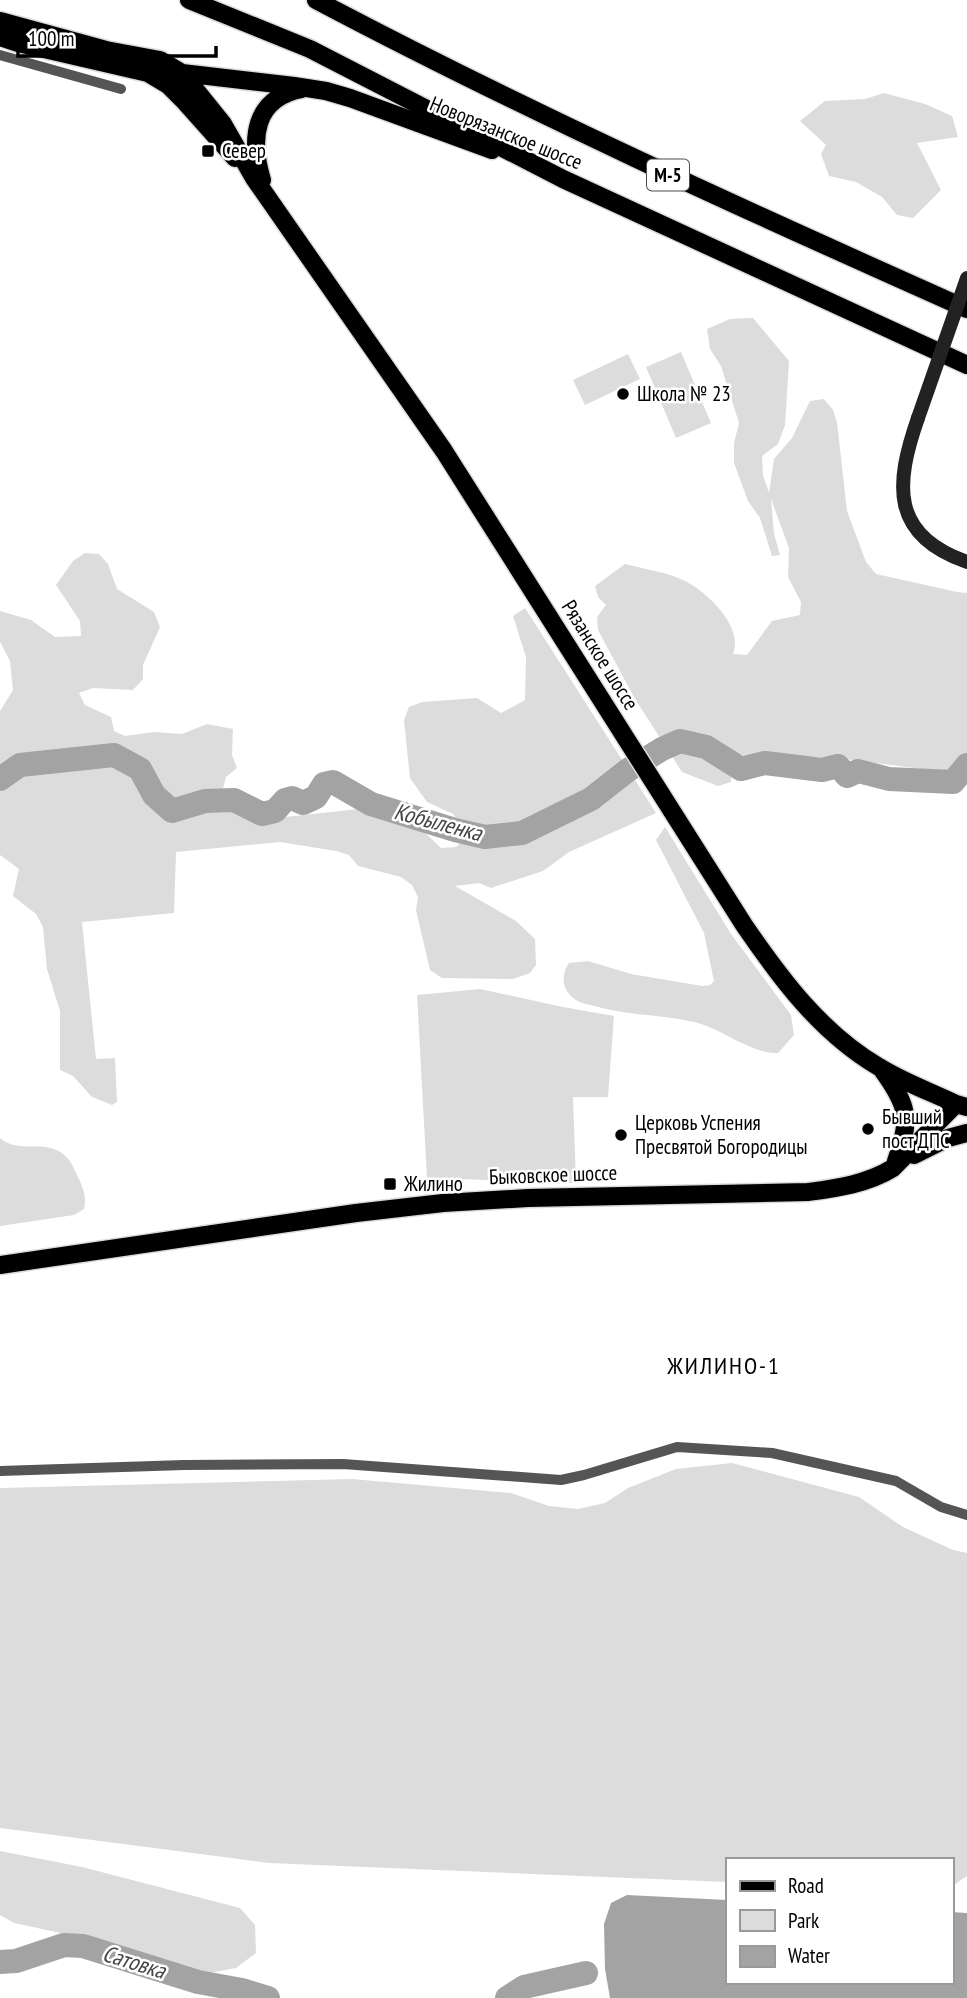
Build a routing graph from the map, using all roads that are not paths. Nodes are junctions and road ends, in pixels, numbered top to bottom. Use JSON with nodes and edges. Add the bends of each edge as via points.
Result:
{"nodes":[{"id":1,"x":189,"y":0,"type":"edge"},
{"id":2,"x":316,"y":0,"type":"edge"},
{"id":3,"x":0,"y":22,"type":"edge"},
{"id":4,"x":0,"y":37,"type":"edge"},
{"id":5,"x":0,"y":55,"type":"edge"},
{"id":6,"x":148,"y":73,"type":"junction"},
{"id":7,"x":182,"y":73,"type":"junction"},
{"id":8,"x":306,"y":88,"type":"junction"},
{"id":9,"x":121,"y":89,"type":"dead end"},
{"id":10,"x":254,"y":178,"type":"junction"},
{"id":11,"x":563,"y":179,"type":"junction"},
{"id":12,"x":278,"y":211,"type":"junction"},
{"id":13,"x":967,"y":278,"type":"edge"},
{"id":14,"x":967,"y":309,"type":"edge"},
{"id":15,"x":926,"y":346,"type":"junction"},
{"id":16,"x":967,"y":365,"type":"edge"},
{"id":17,"x":967,"y":374,"type":"edge"},
{"id":18,"x":942,"y":551,"type":"junction"},
{"id":19,"x":967,"y":554,"type":"edge"},
{"id":20,"x":967,"y":562,"type":"edge"},
{"id":21,"x":880,"y":1068,"type":"junction"},
{"id":22,"x":963,"y":1108,"type":"edge"},
{"id":23,"x":967,"y":1133,"type":"edge"},
{"id":24,"x":893,"y":1168,"type":"junction"},
{"id":25,"x":0,"y":1265,"type":"edge"},
{"id":26,"x":0,"y":1471,"type":"edge"},
{"id":27,"x":967,"y":1515,"type":"edge"}],
"edges":[{"from":1,"to":11,"type":"main road","number":"М-5","via":[[310,49]]},
{"from":2,"to":14,"type":"main road","name":"Новорязанское шоссе","number":"М-5","via":[[642,163]]},
{"from":3,"to":7,"type":"main road","via":[[160,60]]},
{"from":4,"to":6,"type":"main road","name":"Новорязанское шоссе","number":"М-5"},
{"from":5,"to":9,"type":"street"},
{"from":6,"to":7,"type":"main road","name":"Новорязанское шоссе","number":"М-5"},
{"from":6,"to":10,"type":"main road","name":"Рязанское шоссе","via":[[185,102]]},
{"from":7,"to":8,"type":"main road","name":"Новорязанское шоссе","number":"М-5"},
{"from":7,"to":10,"type":"main road","name":"Рязанское шоссе","via":[[223,124]]},
{"from":8,"to":11,"type":"main road","name":"Новорязанское шоссе","number":"М-5","via":[[350,98]]},
{"from":8,"to":12,"type":"main road","via":[[278,98],[266,110],[255,138],[262,178]]},
{"from":10,"to":12,"type":"main road","name":"Рязанское шоссе"},
{"from":11,"to":15,"type":"main road","name":"Новорязанское шоссе","number":"М-5"},
{"from":12,"to":21,"type":"main road","name":"Рязанское шоссе","via":[[444,451],[779,975],[839,1039]]},
{"from":13,"to":18,"type":"main road","bridge":true,"via":[[905,462],[904,503],[926,541]]},
{"from":15,"to":16,"type":"main road","name":"Новорязанское шоссе","number":"М-5"},
{"from":15,"to":17,"type":"main road"},
{"from":18,"to":19,"type":"main road"},
{"from":18,"to":20,"type":"main road"},
{"from":21,"to":22,"type":"main road","name":"Рязанское шоссе"},
{"from":21,"to":24,"type":"main road","via":[[904,1108],[906,1130]]},
{"from":22,"to":24,"type":"main road","name":"Быковское шоссе"},
{"from":23,"to":24,"type":"main road","via":[[928,1147]]},
{"from":24,"to":25,"type":"main road","name":"Быковское шоссе","via":[[845,1187],[808,1192],[443,1203]]},
{"from":26,"to":27,"type":"street","via":[[342,1464],[561,1480],[677,1447],[772,1453],[896,1480],[941,1507]]}]}
